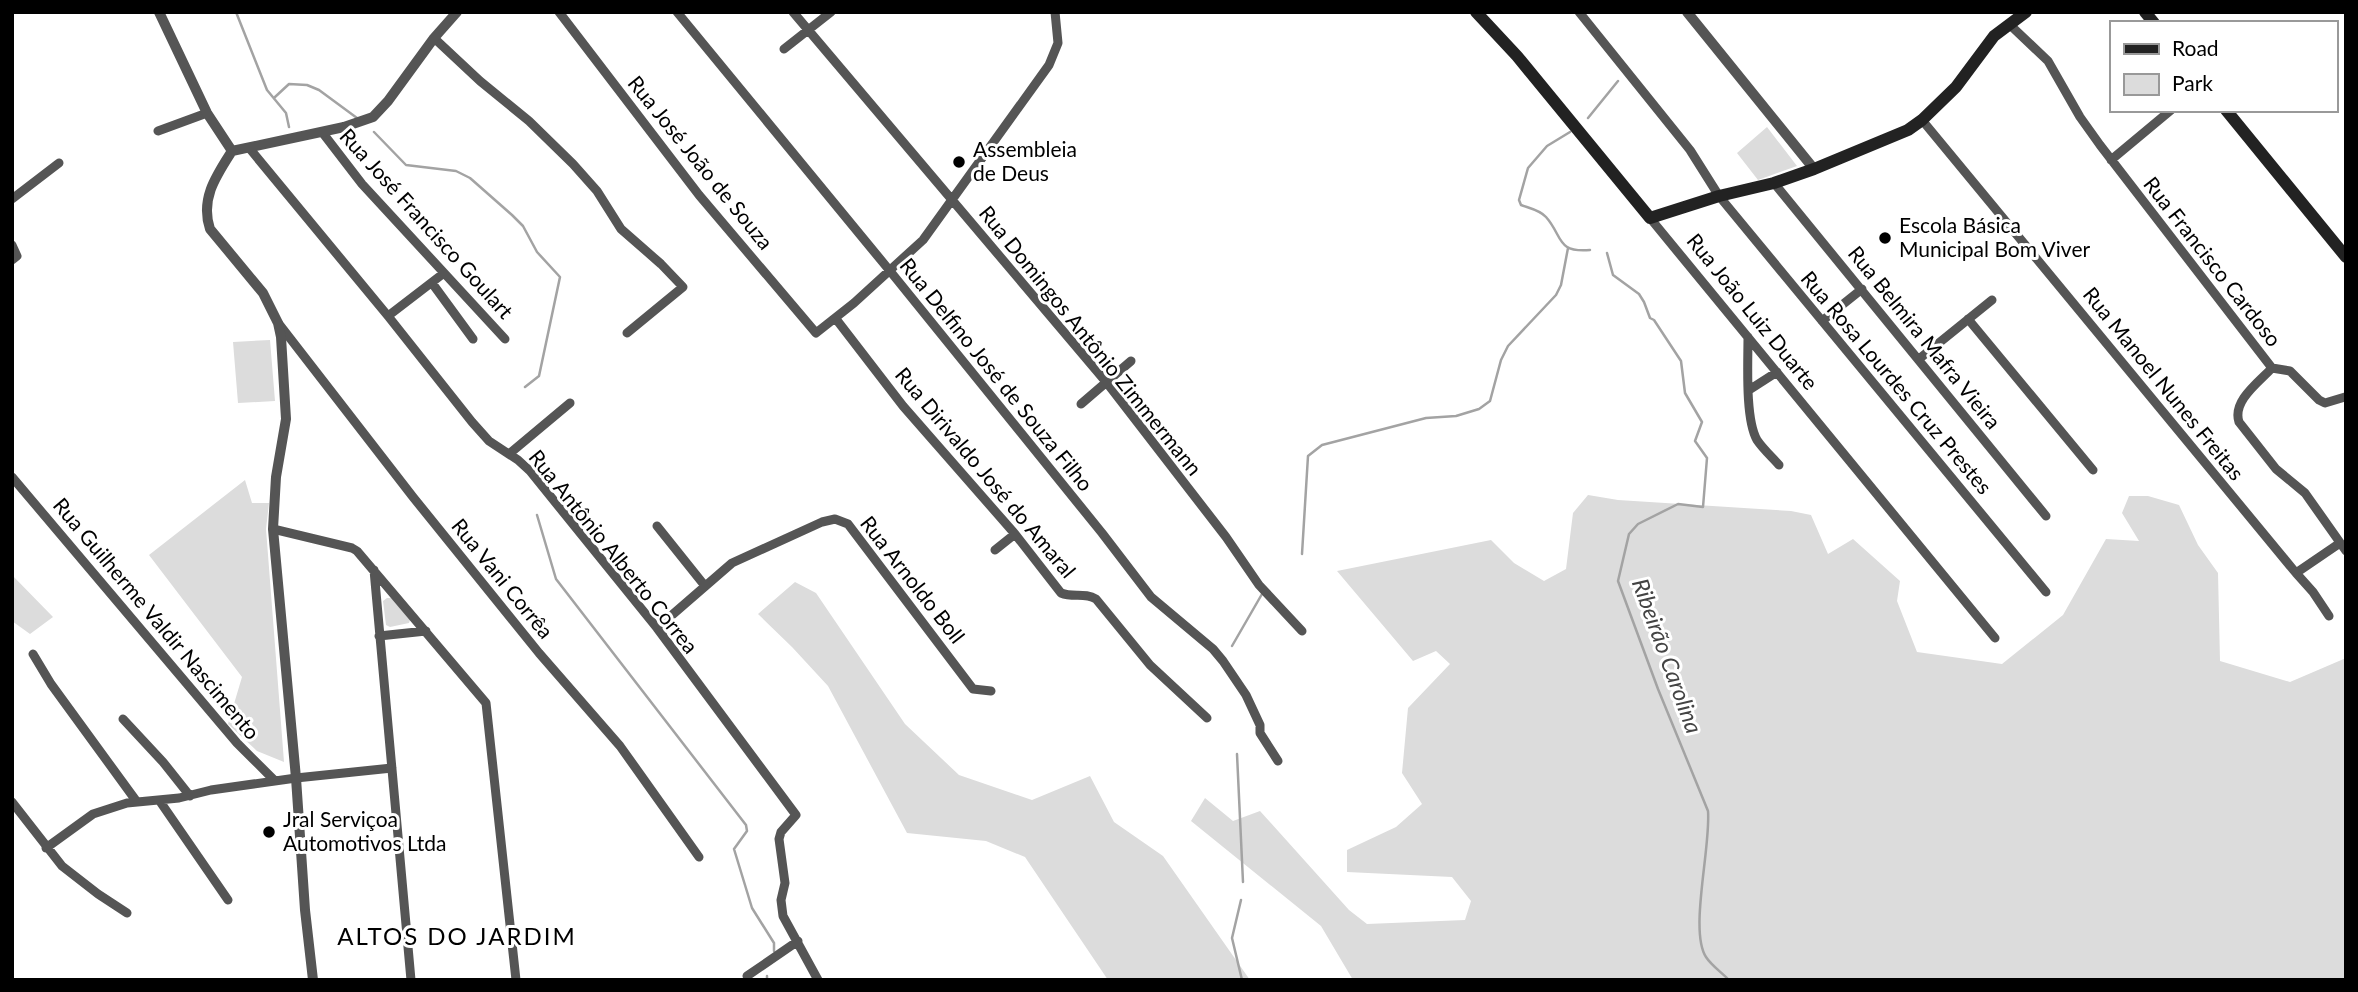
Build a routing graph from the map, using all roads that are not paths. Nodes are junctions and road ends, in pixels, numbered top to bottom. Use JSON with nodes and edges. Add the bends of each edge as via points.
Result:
{"nodes":[{"id":1,"x":159,"y":12,"type":"edge"},
{"id":2,"x":457,"y":12,"type":"edge"},
{"id":3,"x":559,"y":12,"type":"edge"},
{"id":4,"x":677,"y":12,"type":"edge"},
{"id":5,"x":793,"y":12,"type":"edge"},
{"id":6,"x":831,"y":12,"type":"edge"},
{"id":7,"x":1055,"y":12,"type":"edge"},
{"id":8,"x":1476,"y":12,"type":"edge"},
{"id":9,"x":1579,"y":12,"type":"edge"},
{"id":10,"x":1688,"y":12,"type":"edge"},
{"id":11,"x":2026,"y":12,"type":"edge"},
{"id":12,"x":2009,"y":24,"type":"junction"},
{"id":13,"x":808,"y":32,"type":"junction"},
{"id":14,"x":434,"y":38,"type":"junction"},
{"id":15,"x":784,"y":49,"type":"dead end"},
{"id":16,"x":2169,"y":112,"type":"edge"},
{"id":17,"x":2228,"y":112,"type":"edge"},
{"id":18,"x":207,"y":113,"type":"junction"},
{"id":19,"x":1923,"y":120,"type":"junction"},
{"id":20,"x":159,"y":131,"type":"dead end"},
{"id":21,"x":321,"y":132,"type":"junction"},
{"id":22,"x":250,"y":149,"type":"junction"},
{"id":23,"x":232,"y":151,"type":"junction"},
{"id":24,"x":2110,"y":160,"type":"junction"},
{"id":25,"x":59,"y":163,"type":"dead end"},
{"id":26,"x":1814,"y":169,"type":"junction"},
{"id":27,"x":1774,"y":183,"type":"junction"},
{"id":28,"x":1719,"y":196,"type":"junction"},
{"id":29,"x":12,"y":199,"type":"edge"},
{"id":30,"x":951,"y":200,"type":"junction"},
{"id":31,"x":1650,"y":218,"type":"junction"},
{"id":32,"x":14,"y":247,"type":"edge"},
{"id":33,"x":2346,"y":257,"type":"edge"},
{"id":34,"x":12,"y":260,"type":"edge"},
{"id":35,"x":890,"y":271,"type":"junction"},
{"id":36,"x":444,"y":273,"type":"junction"},
{"id":37,"x":432,"y":283,"type":"junction"},
{"id":38,"x":1862,"y":289,"type":"junction"},
{"id":39,"x":1992,"y":300,"type":"dead end"},
{"id":40,"x":388,"y":316,"type":"junction"},
{"id":41,"x":835,"y":318,"type":"junction"},
{"id":42,"x":1968,"y":319,"type":"junction"},
{"id":43,"x":1822,"y":321,"type":"junction"},
{"id":44,"x":278,"y":323,"type":"junction"},
{"id":45,"x":627,"y":332,"type":"dead end"},
{"id":46,"x":1748,"y":337,"type":"junction"},
{"id":47,"x":473,"y":339,"type":"dead end"},
{"id":48,"x":505,"y":339,"type":"dead end"},
{"id":49,"x":1919,"y":359,"type":"junction"},
{"id":50,"x":1131,"y":360,"type":"dead end"},
{"id":51,"x":2272,"y":368,"type":"junction"},
{"id":52,"x":1777,"y":372,"type":"junction"},
{"id":53,"x":1107,"y":383,"type":"junction"},
{"id":54,"x":1749,"y":390,"type":"junction"},
{"id":55,"x":2345,"y":397,"type":"edge"},
{"id":56,"x":570,"y":403,"type":"dead end"},
{"id":57,"x":1081,"y":404,"type":"dead end"},
{"id":58,"x":509,"y":454,"type":"junction"},
{"id":59,"x":1779,"y":465,"type":"dead end"},
{"id":60,"x":2093,"y":470,"type":"dead end"},
{"id":61,"x":12,"y":477,"type":"edge"},
{"id":62,"x":2046,"y":516,"type":"dead end"},
{"id":63,"x":657,"y":526,"type":"dead end"},
{"id":64,"x":273,"y":530,"type":"junction"},
{"id":65,"x":1014,"y":534,"type":"junction"},
{"id":66,"x":2343,"y":547,"type":"edge"},
{"id":67,"x":995,"y":550,"type":"dead end"},
{"id":68,"x":373,"y":569,"type":"junction"},
{"id":69,"x":2296,"y":573,"type":"junction"},
{"id":70,"x":705,"y":586,"type":"junction"},
{"id":71,"x":2046,"y":592,"type":"dead end"},
{"id":72,"x":2329,"y":616,"type":"dead end"},
{"id":73,"x":657,"y":628,"type":"junction"},
{"id":74,"x":426,"y":631,"type":"junction"},
{"id":75,"x":1302,"y":631,"type":"dead end"},
{"id":76,"x":379,"y":636,"type":"junction"},
{"id":77,"x":1995,"y":638,"type":"dead end"},
{"id":78,"x":33,"y":654,"type":"dead end"},
{"id":79,"x":991,"y":691,"type":"dead end"},
{"id":80,"x":1207,"y":718,"type":"dead end"},
{"id":81,"x":123,"y":719,"type":"dead end"},
{"id":82,"x":1278,"y":761,"type":"dead end"},
{"id":83,"x":392,"y":768,"type":"junction"},
{"id":84,"x":296,"y":778,"type":"junction"},
{"id":85,"x":275,"y":780,"type":"junction"},
{"id":86,"x":190,"y":796,"type":"junction"},
{"id":87,"x":159,"y":800,"type":"junction"},
{"id":88,"x":12,"y":802,"type":"edge"},
{"id":89,"x":137,"y":802,"type":"junction"},
{"id":90,"x":46,"y":848,"type":"junction"},
{"id":91,"x":699,"y":857,"type":"dead end"},
{"id":92,"x":228,"y":900,"type":"dead end"},
{"id":93,"x":127,"y":913,"type":"dead end"},
{"id":94,"x":798,"y":941,"type":"junction"},
{"id":95,"x":747,"y":976,"type":"dead end"},
{"id":96,"x":313,"y":980,"type":"edge"},
{"id":97,"x":411,"y":980,"type":"edge"},
{"id":98,"x":516,"y":980,"type":"edge"},
{"id":99,"x":818,"y":980,"type":"edge"}],
"edges":[{"from":1,"to":18,"type":"street"},
{"from":2,"to":14,"type":"street"},
{"from":3,"to":41,"type":"street","name":"Rua José João de Souza","via":[[699,195],[816,333]]},
{"from":4,"to":35,"type":"street","name":"Rua Delfino José de Souza Filho"},
{"from":5,"to":13,"type":"street","name":"Rua Domingos Antônio Zimmermann"},
{"from":6,"to":13,"type":"street"},
{"from":7,"to":30,"type":"street","via":[[1058,43],[1049,65]]},
{"from":8,"to":31,"type":"main road","name":"Rua João Luiz Duarte","via":[[1517,55]]},
{"from":9,"to":28,"type":"street","name":"Rua Rosa Lourdes Cruz Prestes","via":[[1690,150]]},
{"from":10,"to":26,"type":"street"},
{"from":11,"to":12,"type":"main road"},
{"from":12,"to":19,"type":"main road","via":[[1989,41],[1956,86]]},
{"from":12,"to":24,"type":"street","name":"Rua Francisco Cardoso","via":[[2048,61]]},
{"from":13,"to":15,"type":"street"},
{"from":13,"to":30,"type":"street","name":"Rua Domingos Antônio Zimmermann"},
{"from":14,"to":21,"type":"street","via":[[373,117]]},
{"from":14,"to":45,"type":"street","via":[[564,155],[597,191],[621,229],[683,287]]},
{"from":16,"to":24,"type":"street"},
{"from":17,"to":33,"type":"main road"},
{"from":18,"to":20,"type":"street"},
{"from":18,"to":23,"type":"street"},
{"from":19,"to":26,"type":"main road"},
{"from":19,"to":69,"type":"street","name":"Rua Manoel Nunes Freitas"},
{"from":21,"to":22,"type":"street"},
{"from":21,"to":36,"type":"street","name":"Rua José Francisco Goulart"},
{"from":22,"to":23,"type":"street"},
{"from":22,"to":40,"type":"street","name":"Rua Antônio Alberto Correa"},
{"from":23,"to":44,"type":"street","via":[[210,189],[206,217],[219,241],[256,282]]},
{"from":24,"to":51,"type":"street","name":"Rua Francisco Cardoso"},
{"from":25,"to":29,"type":"street"},
{"from":26,"to":27,"type":"main road"},
{"from":27,"to":28,"type":"main road"},
{"from":27,"to":38,"type":"street","name":"Rua Belmira Mafra Vieira"},
{"from":28,"to":31,"type":"main road"},
{"from":28,"to":43,"type":"street","name":"Rua Rosa Lourdes Cruz Prestes"},
{"from":30,"to":35,"type":"street","via":[[929,233]]},
{"from":30,"to":53,"type":"street","name":"Rua Domingos Antônio Zimmermann"},
{"from":31,"to":46,"type":"street","name":"Rua João Luiz Duarte"},
{"from":32,"to":34,"type":"street","via":[[17,256]]},
{"from":35,"to":41,"type":"street"},
{"from":35,"to":82,"type":"street","name":"Rua Delfino José de Souza Filho","via":[[1151,597],[1223,660]]},
{"from":36,"to":37,"type":"street"},
{"from":36,"to":48,"type":"street","name":"Rua José Francisco Goulart"},
{"from":37,"to":40,"type":"street"},
{"from":37,"to":47,"type":"street"},
{"from":38,"to":43,"type":"street"},
{"from":38,"to":49,"type":"street","name":"Rua Belmira Mafra Vieira"},
{"from":39,"to":42,"type":"street"},
{"from":40,"to":58,"type":"street","name":"Rua Antônio Alberto Correa","via":[[477,428]]},
{"from":41,"to":65,"type":"street","name":"Rua Dirivaldo José do Amaral"},
{"from":42,"to":49,"type":"street"},
{"from":42,"to":60,"type":"street"},
{"from":43,"to":71,"type":"street","name":"Rua Rosa Lourdes Cruz Prestes"},
{"from":44,"to":64,"type":"street","via":[[287,408]]},
{"from":44,"to":91,"type":"street","name":"Rua Vani Corrêa","via":[[413,497],[620,747]]},
{"from":46,"to":52,"type":"street","name":"Rua João Luiz Duarte"},
{"from":46,"to":54,"type":"street"},
{"from":49,"to":62,"type":"street","name":"Rua Belmira Mafra Vieira"},
{"from":50,"to":53,"type":"street"},
{"from":51,"to":55,"type":"street","via":[[2290,371],[2319,400]]},
{"from":51,"to":66,"type":"street","name":"Rua Francisco Cardoso","via":[[2238,405],[2238,422],[2276,468],[2305,493]]},
{"from":52,"to":54,"type":"street"},
{"from":52,"to":77,"type":"street","name":"Rua João Luiz Duarte"},
{"from":53,"to":57,"type":"street"},
{"from":53,"to":75,"type":"street","name":"Rua Domingos Antônio Zimmermann","via":[[1259,585]]},
{"from":54,"to":59,"type":"street","via":[[1757,440]]},
{"from":56,"to":58,"type":"street"},
{"from":58,"to":73,"type":"street","name":"Rua Antônio Alberto Correa","via":[[530,471]]},
{"from":61,"to":85,"type":"street","name":"Rua Guilherme Valdir Nascimento","via":[[237,743]]},
{"from":63,"to":70,"type":"street"},
{"from":64,"to":68,"type":"street","via":[[352,548]]},
{"from":64,"to":84,"type":"street"},
{"from":65,"to":67,"type":"street"},
{"from":65,"to":80,"type":"street","name":"Rua Dirivaldo José do Amaral","via":[[1061,593],[1096,599],[1150,665]]},
{"from":66,"to":69,"type":"street"},
{"from":68,"to":74,"type":"street"},
{"from":68,"to":76,"type":"street"},
{"from":69,"to":72,"type":"street","name":"Rua Manoel Nunes Freitas"},
{"from":70,"to":73,"type":"street","name":"Rua Arnoldo Boll"},
{"from":70,"to":79,"type":"street","name":"Rua Arnoldo Boll","via":[[733,563],[766,547],[829,520],[842,521],[974,689]]},
{"from":73,"to":94,"type":"street","name":"Rua Antônio Alberto Correa","via":[[796,815],[781,832],[779,849],[785,883],[781,909]]},
{"from":74,"to":76,"type":"street"},
{"from":74,"to":98,"type":"street","via":[[488,709]]},
{"from":76,"to":83,"type":"street"},
{"from":78,"to":89,"type":"street"},
{"from":81,"to":86,"type":"street"},
{"from":83,"to":84,"type":"street"},
{"from":83,"to":97,"type":"street"},
{"from":84,"to":85,"type":"street"},
{"from":84,"to":96,"type":"street"},
{"from":85,"to":86,"type":"street"},
{"from":86,"to":87,"type":"street"},
{"from":87,"to":89,"type":"street"},
{"from":87,"to":92,"type":"street"},
{"from":88,"to":90,"type":"street"},
{"from":89,"to":90,"type":"street","via":[[93,814]]},
{"from":90,"to":93,"type":"street","via":[[69,873]]},
{"from":94,"to":95,"type":"street"},
{"from":94,"to":99,"type":"street","name":"Rua Antônio Alberto Correa"}]}
